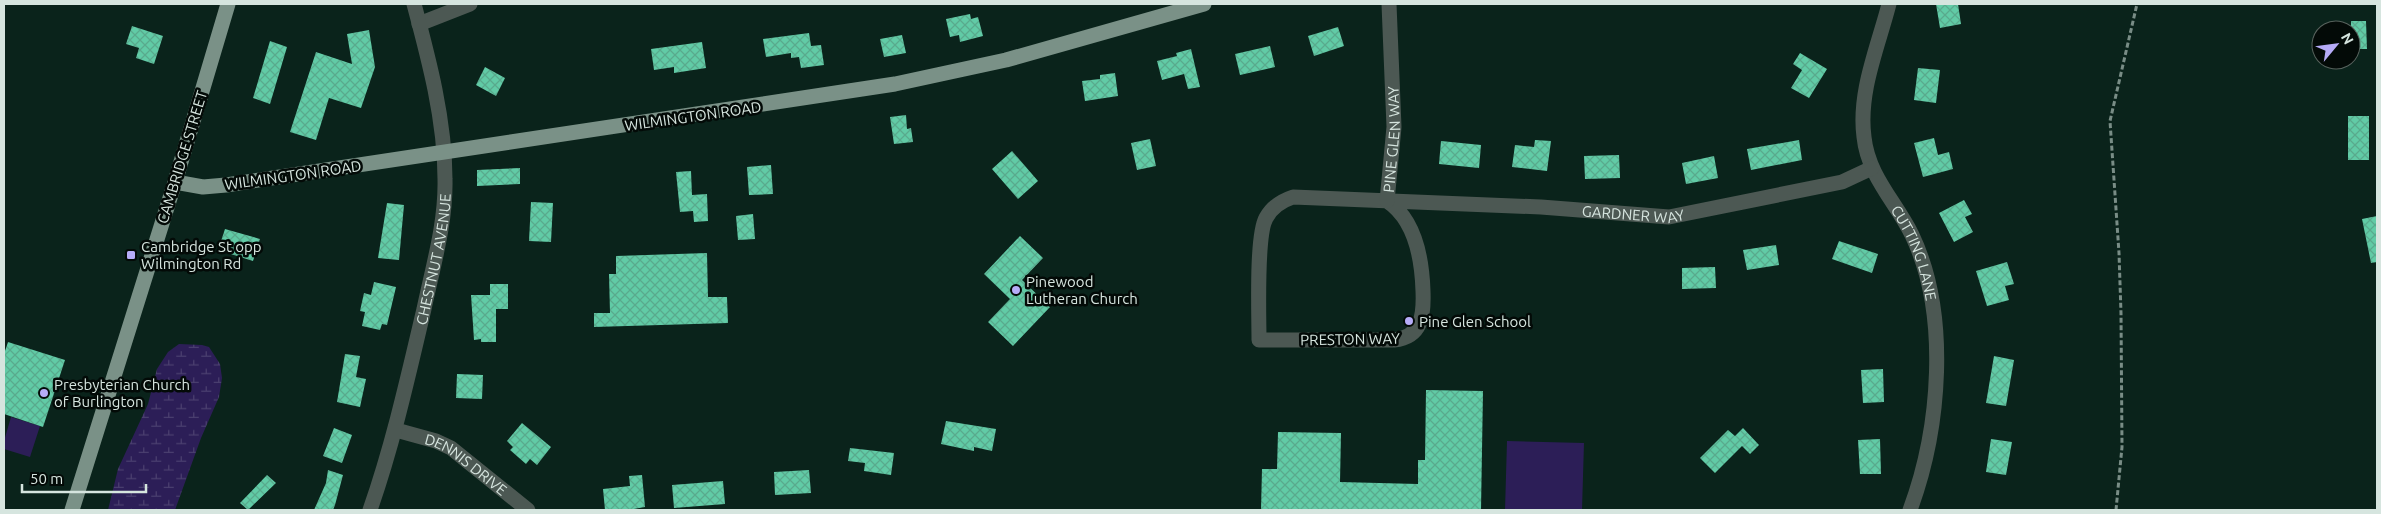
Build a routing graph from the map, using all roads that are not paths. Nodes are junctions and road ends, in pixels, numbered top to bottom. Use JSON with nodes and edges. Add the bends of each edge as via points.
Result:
{"nodes":[{"id":1,"x":228,"y":4,"type":"edge"},
{"id":2,"x":414,"y":4,"type":"edge"},
{"id":3,"x":470,"y":4,"type":"edge"},
{"id":4,"x":1204,"y":4,"type":"edge"},
{"id":5,"x":1389,"y":4,"type":"edge"},
{"id":6,"x":1889,"y":4,"type":"edge"},
{"id":7,"x":419,"y":24,"type":"junction"},
{"id":8,"x":444,"y":152,"type":"junction"},
{"id":9,"x":1872,"y":168,"type":"junction"},
{"id":10,"x":176,"y":182,"type":"junction"},
{"id":11,"x":1387,"y":201,"type":"junction"},
{"id":12,"x":1259,"y":340,"type":"joint"},
{"id":13,"x":396,"y":430,"type":"junction"},
{"id":14,"x":72,"y":510,"type":"edge"},
{"id":15,"x":370,"y":510,"type":"edge"},
{"id":16,"x":528,"y":510,"type":"edge"},
{"id":17,"x":1910,"y":510,"type":"edge"}],
"edges":[{"from":1,"to":10,"type":"main road","name":"CAMBRIDGE STREET"},
{"from":2,"to":7,"type":"street","name":"CHESTNUT AVENUE"},
{"from":3,"to":7,"type":"street"},
{"from":4,"to":8,"type":"main road","name":"WILMINGTON ROAD","via":[[1006,60],[904,83]]},
{"from":5,"to":11,"type":"street","name":"PINE GLEN WAY","via":[[1394,127]]},
{"from":6,"to":9,"type":"street","name":"CUTTING LANE","via":[[1864,101],[1864,136]]},
{"from":7,"to":8,"type":"street","name":"CHESTNUT AVENUE","via":[[431,70]]},
{"from":8,"to":10,"type":"main road","name":"WILMINGTON ROAD","via":[[226,185]]},
{"from":8,"to":13,"type":"street","name":"CHESTNUT AVENUE","via":[[444,216]]},
{"from":9,"to":11,"type":"street","name":"GARDNER WAY","via":[[1837,183],[1669,217],[1541,207]]},
{"from":9,"to":17,"type":"street","name":"CUTTING LANE","via":[[1918,251],[1936,321],[1931,429]]},
{"from":10,"to":14,"type":"main road","name":"CAMBRIDGE STREET"},
{"from":11,"to":12,"type":"street","name":"PINE GLEN WAY","via":[[1298,196],[1283,201],[1270,211],[1262,230]]},
{"from":11,"to":12,"type":"street","name":"PRESTON WAY","via":[[1406,222],[1420,257],[1424,310],[1418,329],[1407,337],[1394,340]]},
{"from":13,"to":15,"type":"street","name":"CHESTNUT AVENUE"},
{"from":13,"to":16,"type":"street","name":"DENNIS DRIVE","via":[[436,440],[451,448]]}]}
